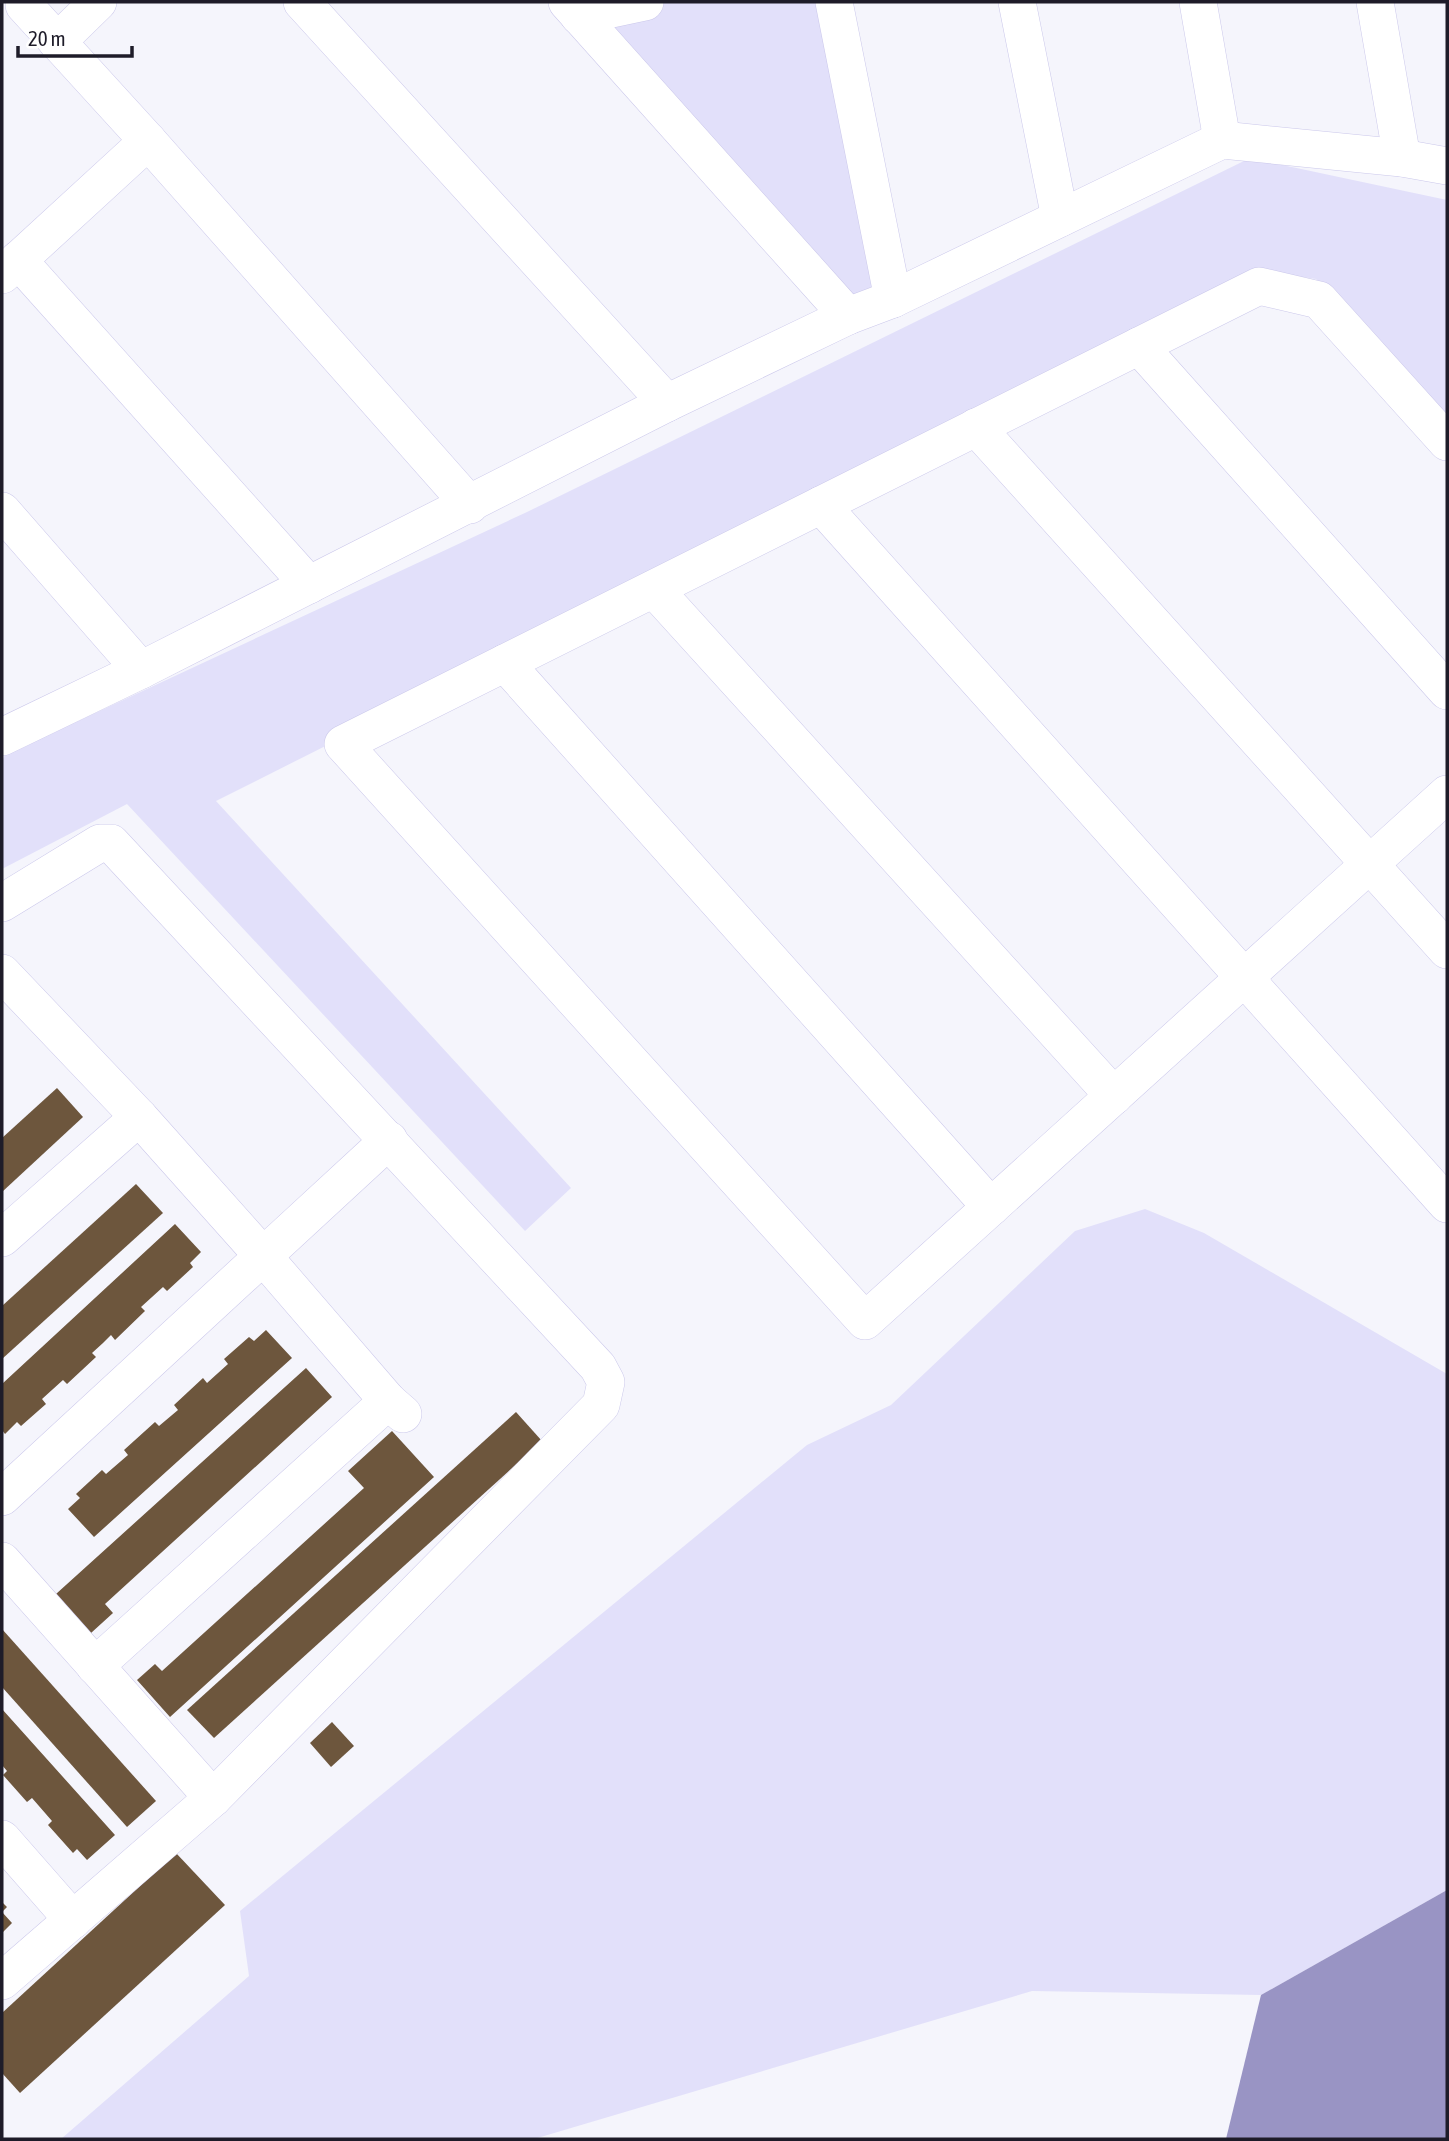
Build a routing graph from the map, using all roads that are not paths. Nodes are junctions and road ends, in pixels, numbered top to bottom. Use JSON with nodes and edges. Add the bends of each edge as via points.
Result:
{"nodes":[{"id":1,"x":98,"y":2,"type":"edge"},
{"id":2,"x":302,"y":2,"type":"edge"},
{"id":3,"x":645,"y":2,"type":"edge"},
{"id":4,"x":834,"y":2,"type":"edge"},
{"id":5,"x":1017,"y":2,"type":"edge"},
{"id":6,"x":1198,"y":2,"type":"edge"},
{"id":7,"x":1375,"y":2,"type":"edge"},
{"id":8,"x":573,"y":9,"type":"edge"},
{"id":9,"x":18,"y":11,"type":"edge"},
{"id":10,"x":57,"y":42,"type":"junction"},
{"id":11,"x":1222,"y":140,"type":"junction"},
{"id":12,"x":148,"y":141,"type":"junction"},
{"id":13,"x":1402,"y":158,"type":"junction"},
{"id":14,"x":1447,"y":166,"type":"edge"},
{"id":15,"x":1060,"y":218,"type":"junction"},
{"id":16,"x":10,"y":267,"type":"edge"},
{"id":17,"x":893,"y":299,"type":"junction"},
{"id":18,"x":848,"y":316,"type":"junction"},
{"id":19,"x":1139,"y":346,"type":"junction"},
{"id":20,"x":667,"y":403,"type":"junction"},
{"id":21,"x":976,"y":427,"type":"junction"},
{"id":22,"x":1447,"y":442,"type":"edge"},
{"id":23,"x":470,"y":505,"type":"junction"},
{"id":24,"x":821,"y":505,"type":"junction"},
{"id":25,"x":2,"y":511,"type":"edge"},
{"id":26,"x":309,"y":585,"type":"junction"},
{"id":27,"x":654,"y":589,"type":"junction"},
{"id":28,"x":505,"y":663,"type":"junction"},
{"id":29,"x":141,"y":670,"type":"junction"},
{"id":30,"x":1447,"y":691,"type":"edge"},
{"id":31,"x":2,"y":737,"type":"edge"},
{"id":32,"x":1447,"y":794,"type":"edge"},
{"id":33,"x":1370,"y":864,"type":"junction"},
{"id":34,"x":2,"y":903,"type":"edge"},
{"id":35,"x":1447,"y":950,"type":"edge"},
{"id":36,"x":2,"y":973,"type":"edge"},
{"id":37,"x":1244,"y":978,"type":"junction"},
{"id":38,"x":1114,"y":1096,"type":"junction"},
{"id":39,"x":139,"y":1117,"type":"junction"},
{"id":40,"x":389,"y":1140,"type":"junction"},
{"id":41,"x":1447,"y":1204,"type":"edge"},
{"id":42,"x":991,"y":1207,"type":"junction"},
{"id":43,"x":2,"y":1238,"type":"edge"},
{"id":44,"x":263,"y":1256,"type":"junction"},
{"id":45,"x":2,"y":1497,"type":"edge"},
{"id":46,"x":2,"y":1561,"type":"edge"},
{"id":47,"x":95,"y":1666,"type":"junction"},
{"id":48,"x":214,"y":1798,"type":"junction"},
{"id":49,"x":2,"y":1839,"type":"edge"},
{"id":50,"x":73,"y":1920,"type":"junction"},
{"id":51,"x":2,"y":1980,"type":"edge"}],
"edges":[{"from":1,"to":10,"type":"street"},
{"from":2,"to":20,"type":"street"},
{"from":3,"to":8,"type":"street"},
{"from":4,"to":17,"type":"street"},
{"from":5,"to":15,"type":"street"},
{"from":6,"to":11,"type":"street"},
{"from":7,"to":13,"type":"street"},
{"from":8,"to":18,"type":"street"},
{"from":9,"to":10,"type":"street"},
{"from":10,"to":12,"type":"street"},
{"from":11,"to":13,"type":"street"},
{"from":11,"to":15,"type":"street"},
{"from":12,"to":16,"type":"street"},
{"from":12,"to":23,"type":"street"},
{"from":13,"to":14,"type":"street"},
{"from":15,"to":17,"type":"street"},
{"from":16,"to":26,"type":"street"},
{"from":17,"to":18,"type":"street"},
{"from":18,"to":20,"type":"street"},
{"from":19,"to":21,"type":"street"},
{"from":19,"to":22,"type":"street","via":[[1259,286],[1319,300]]},
{"from":19,"to":30,"type":"street"},
{"from":20,"to":23,"type":"street"},
{"from":21,"to":24,"type":"street"},
{"from":21,"to":33,"type":"street"},
{"from":23,"to":26,"type":"street"},
{"from":24,"to":27,"type":"street"},
{"from":24,"to":37,"type":"street"},
{"from":25,"to":29,"type":"street"},
{"from":26,"to":29,"type":"street"},
{"from":27,"to":28,"type":"street"},
{"from":27,"to":38,"type":"street"},
{"from":28,"to":42,"type":"street"},
{"from":28,"to":42,"type":"street","via":[[343,744],[865,1321]]},
{"from":29,"to":31,"type":"street"},
{"from":32,"to":33,"type":"street"},
{"from":33,"to":35,"type":"street"},
{"from":33,"to":37,"type":"street"},
{"from":34,"to":40,"type":"street","via":[[100,843],[111,843]]},
{"from":36,"to":39,"type":"street"},
{"from":37,"to":38,"type":"street"},
{"from":37,"to":41,"type":"street"},
{"from":38,"to":42,"type":"street"},
{"from":39,"to":43,"type":"street"},
{"from":39,"to":44,"type":"street"},
{"from":40,"to":44,"type":"street"},
{"from":40,"to":48,"type":"street","via":[[598,1367],[606,1382],[604,1395],[601,1405]]},
{"from":44,"to":45,"type":"street"},
{"from":44,"to":47,"type":"street","via":[[396,1407]]},
{"from":46,"to":47,"type":"street"},
{"from":47,"to":48,"type":"street"},
{"from":48,"to":50,"type":"street"},
{"from":49,"to":50,"type":"street"},
{"from":50,"to":51,"type":"street"}]}
